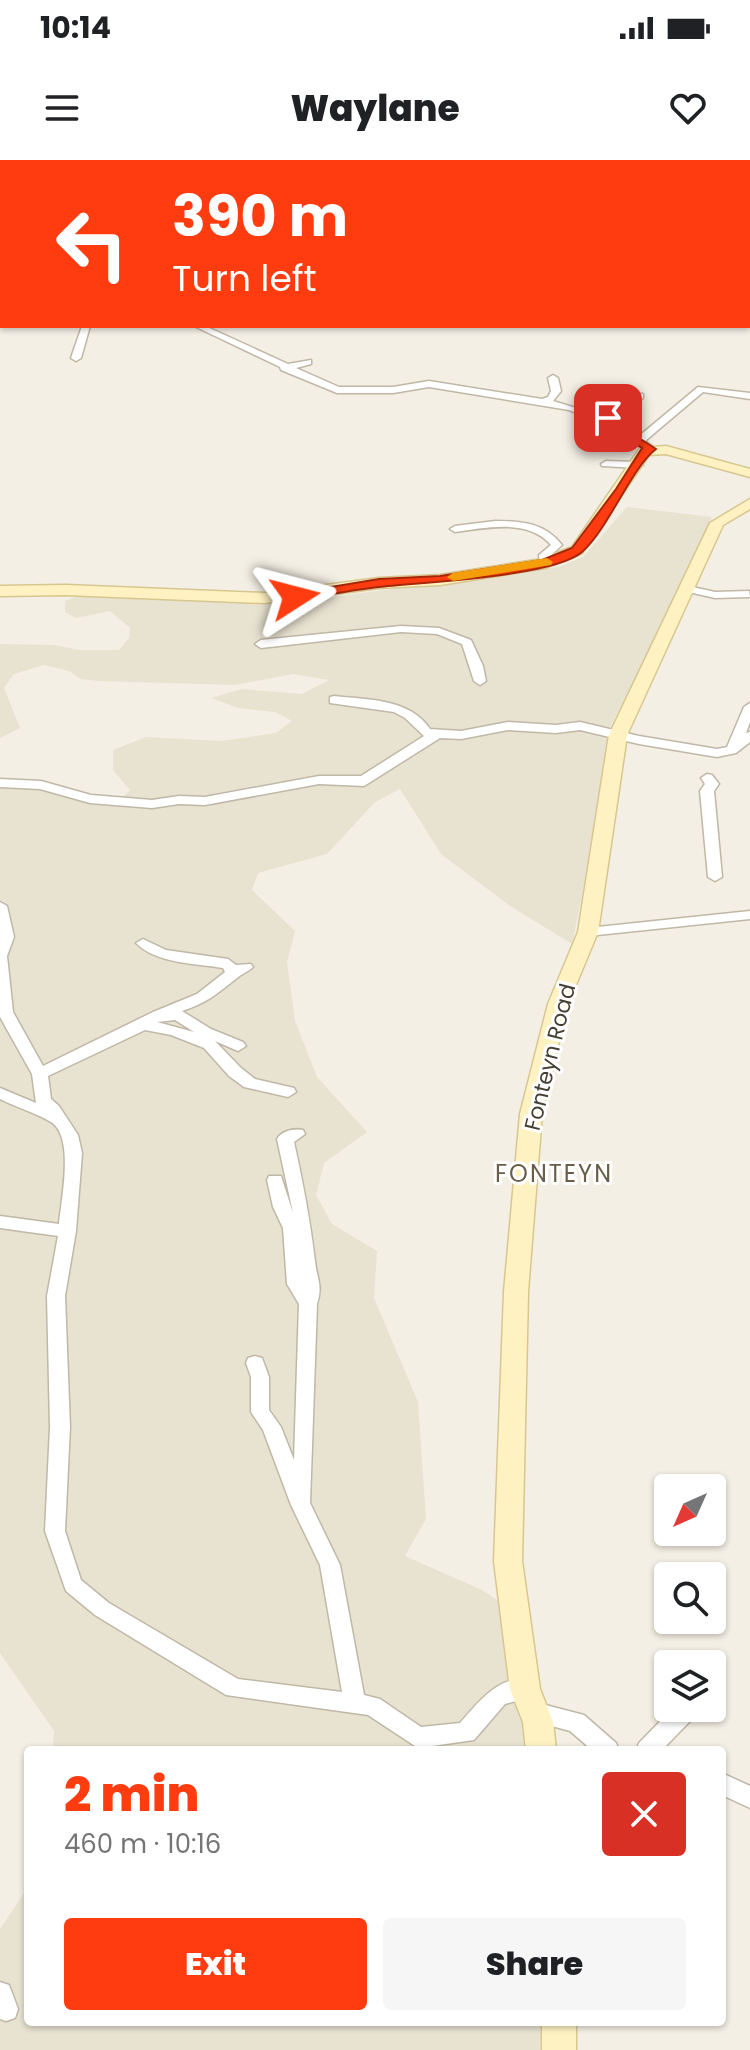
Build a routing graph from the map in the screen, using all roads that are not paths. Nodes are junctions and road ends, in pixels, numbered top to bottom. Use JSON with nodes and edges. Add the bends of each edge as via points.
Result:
{"nodes":[{"id":1,"x":85,"y":328,"type":"edge"},
{"id":2,"x":203,"y":328,"type":"edge"},
{"id":3,"x":76,"y":358,"type":"dead end"},
{"id":4,"x":308,"y":362,"type":"dead end"},
{"id":5,"x":284,"y":368,"type":"junction"},
{"id":6,"x":553,"y":378,"type":"dead end"},
{"id":7,"x":640,"y":396,"type":"dead end"},
{"id":8,"x":750,"y":396,"type":"edge"},
{"id":9,"x":543,"y":402,"type":"junction"},
{"id":10,"x":617,"y":406,"type":"junction"},
{"id":11,"x":575,"y":409,"type":"junction"},
{"id":12,"x":603,"y":420,"type":"junction"},
{"id":13,"x":644,"y":445,"type":"junction"},
{"id":14,"x":606,"y":464,"type":"dead end"},
{"id":15,"x":638,"y":465,"type":"junction"},
{"id":16,"x":750,"y":473,"type":"edge"},
{"id":17,"x":750,"y":503,"type":"edge"},
{"id":18,"x":455,"y":529,"type":"dead end"},
{"id":19,"x":545,"y":563,"type":"junction"},
{"id":20,"x":688,"y":589,"type":"junction"},
{"id":21,"x":0,"y":591,"type":"edge"},
{"id":22,"x":749,"y":594,"type":"edge"},
{"id":23,"x":261,"y":644,"type":"dead end"},
{"id":24,"x":480,"y":681,"type":"dead end"},
{"id":25,"x":334,"y":700,"type":"dead end"},
{"id":26,"x":750,"y":707,"type":"edge"},
{"id":27,"x":435,"y":735,"type":"junction"},
{"id":28,"x":618,"y":735,"type":"junction"},
{"id":29,"x":750,"y":736,"type":"edge"},
{"id":30,"x":732,"y":750,"type":"junction"},
{"id":31,"x":707,"y":778,"type":"dead end"},
{"id":32,"x":365,"y":780,"type":"junction"},
{"id":33,"x":0,"y":783,"type":"edge"},
{"id":34,"x":348,"y":790,"type":"dead end"},
{"id":35,"x":715,"y":877,"type":"dead end"},
{"id":36,"x":0,"y":906,"type":"edge"},
{"id":37,"x":750,"y":915,"type":"edge"},
{"id":38,"x":588,"y":932,"type":"junction"},
{"id":39,"x":143,"y":943,"type":"dead end"},
{"id":40,"x":0,"y":956,"type":"edge"},
{"id":41,"x":143,"y":1025,"type":"junction"},
{"id":42,"x":238,"y":1046,"type":"dead end"},
{"id":43,"x":40,"y":1074,"type":"junction"},
{"id":44,"x":288,"y":1092,"type":"dead end"},
{"id":45,"x":0,"y":1093,"type":"edge"},
{"id":46,"x":56,"y":1118,"type":"junction"},
{"id":47,"x":297,"y":1134,"type":"dead end"},
{"id":48,"x":275,"y":1180,"type":"dead end"},
{"id":49,"x":0,"y":1222,"type":"edge"},
{"id":50,"x":67,"y":1231,"type":"junction"},
{"id":51,"x":308,"y":1304,"type":"junction"},
{"id":52,"x":255,"y":1363,"type":"dead end"},
{"id":53,"x":301,"y":1505,"type":"junction"},
{"id":54,"x":525,"y":1689,"type":"junction"},
{"id":55,"x":355,"y":1704,"type":"junction"},
{"id":56,"x":534,"y":1712,"type":"junction"},
{"id":57,"x":678,"y":1722,"type":"edge"},
{"id":58,"x":540,"y":1746,"type":"edge"},
{"id":59,"x":603,"y":1746,"type":"edge"},
{"id":60,"x":660,"y":1746,"type":"edge"},
{"id":61,"x":726,"y":1786,"type":"edge"},
{"id":62,"x":750,"y":1797,"type":"edge"},
{"id":63,"x":559,"y":2026,"type":"edge"},
{"id":64,"x":559,"y":2050,"type":"edge"}],
"edges":[{"from":1,"to":3,"type":"street"},
{"from":2,"to":5,"type":"street"},
{"from":4,"to":5,"type":"street"},
{"from":5,"to":9,"type":"street","via":[[337,390],[429,384]]},
{"from":6,"to":9,"type":"street","via":[[556,391]]},
{"from":7,"to":10,"type":"street","via":[[628,407]]},
{"from":8,"to":13,"type":"street","via":[[701,389]]},
{"from":9,"to":11,"type":"street"},
{"from":10,"to":11,"type":"street","via":[[587,399]]},
{"from":10,"to":12,"type":"street"},
{"from":11,"to":12,"type":"street"},
{"from":12,"to":13,"type":"street"},
{"from":13,"to":15,"type":"street"},
{"from":13,"to":16,"type":"street"},
{"from":14,"to":15,"type":"street"},
{"from":15,"to":19,"type":"street","via":[[577,550]]},
{"from":17,"to":20,"type":"street","name":"Fonteyn Road","via":[[717,523]]},
{"from":18,"to":19,"type":"street","via":[[503,524],[538,530],[557,545],[544,555]]},
{"from":19,"to":21,"type":"street","via":[[265,598]]},
{"from":20,"to":22,"type":"street"},
{"from":20,"to":28,"type":"street","name":"Fonteyn Road"},
{"from":23,"to":24,"type":"street","via":[[401,629],[439,631],[467,642]]},
{"from":25,"to":27,"type":"street","via":[[404,711]]},
{"from":26,"to":30,"type":"street"},
{"from":27,"to":28,"type":"street","via":[[508,726],[580,726]]},
{"from":27,"to":32,"type":"street"},
{"from":28,"to":30,"type":"street","via":[[717,753]]},
{"from":28,"to":38,"type":"street","name":"Fonteyn Road"},
{"from":29,"to":30,"type":"street"},
{"from":31,"to":35,"type":"street","via":[[712,784],[707,791]]},
{"from":32,"to":33,"type":"street","via":[[319,780],[205,801],[152,804]]},
{"from":32,"to":34,"type":"street"},
{"from":36,"to":40,"type":"street","via":[[7,937]]},
{"from":37,"to":38,"type":"street"},
{"from":38,"to":54,"type":"street","name":"Fonteyn Road","via":[[558,1004],[531,1114],[516,1292],[508,1561]]},
{"from":39,"to":41,"type":"street","via":[[162,954],[239,970],[213,992]]},
{"from":40,"to":43,"type":"street","via":[[5,1012]]},
{"from":41,"to":42,"type":"street","via":[[178,1015]]},
{"from":41,"to":43,"type":"street"},
{"from":41,"to":44,"type":"street","via":[[209,1044],[250,1083]]},
{"from":43,"to":46,"type":"street","via":[[43,1101]]},
{"from":45,"to":46,"type":"street"},
{"from":46,"to":50,"type":"street","via":[[70,1135],[74,1153]]},
{"from":47,"to":51,"type":"street","via":[[285,1139],[313,1288]]},
{"from":48,"to":51,"type":"street","via":[[292,1228],[296,1284]]},
{"from":49,"to":50,"type":"street"},
{"from":50,"to":55,"type":"street","via":[[56,1296],[60,1427],[55,1531],[73,1585],[102,1609],[234,1688]]},
{"from":51,"to":53,"type":"street"},
{"from":52,"to":53,"type":"street","via":[[260,1412],[271,1427]]},
{"from":53,"to":55,"type":"street","via":[[330,1565]]},
{"from":54,"to":55,"type":"street","via":[[498,1696],[466,1733],[418,1738],[372,1706]]},
{"from":54,"to":56,"type":"street","name":"Fonteyn Road"},
{"from":56,"to":58,"type":"street","name":"Fonteyn Road"},
{"from":56,"to":59,"type":"street","via":[[576,1722]]},
{"from":57,"to":60,"type":"street"},
{"from":61,"to":62,"type":"street"},
{"from":63,"to":64,"type":"street"}]}
